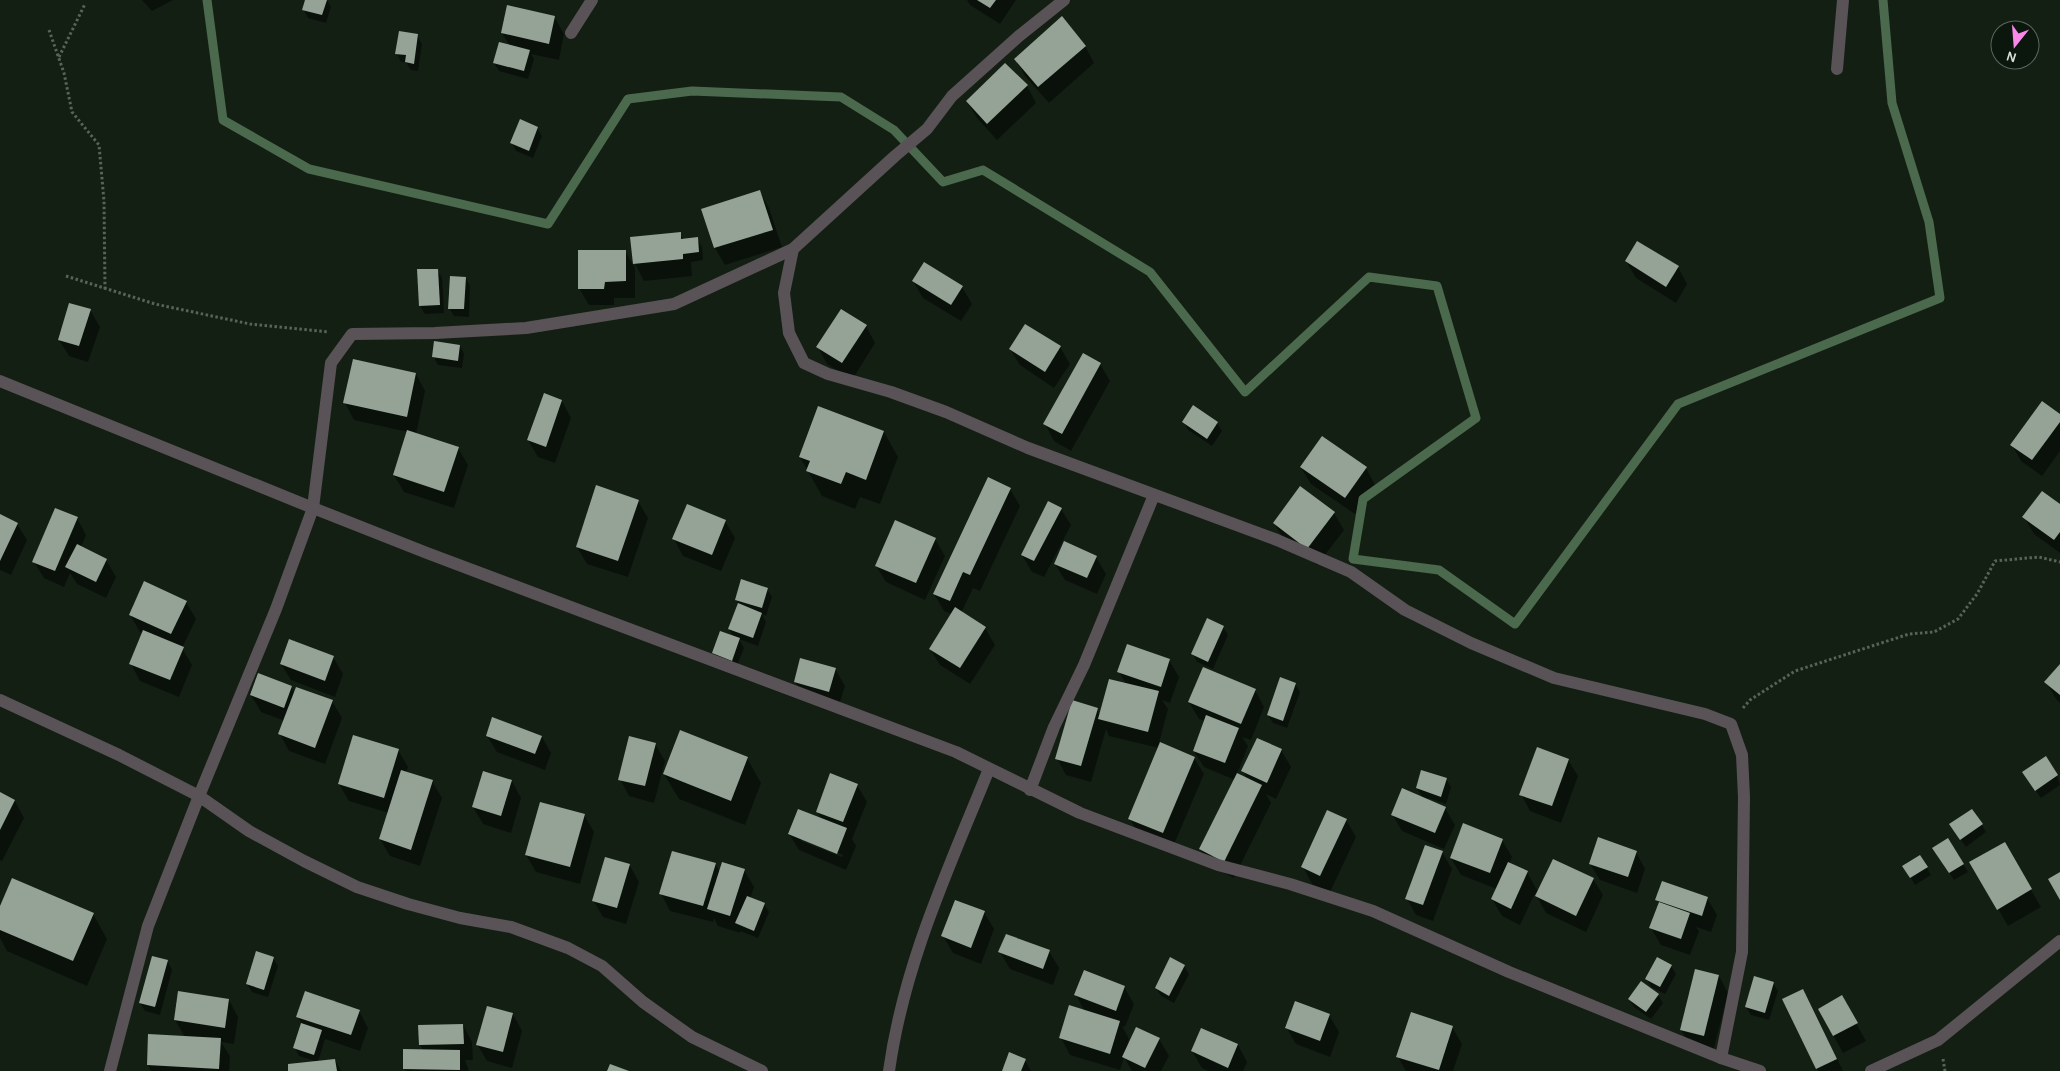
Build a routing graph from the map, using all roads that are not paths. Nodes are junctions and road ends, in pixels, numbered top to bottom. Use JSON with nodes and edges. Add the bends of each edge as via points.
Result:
{"nodes":[{"id":1,"x":592,"y":0,"type":"edge"},
{"id":2,"x":1064,"y":0,"type":"edge"},
{"id":3,"x":1843,"y":0,"type":"edge"},
{"id":4,"x":571,"y":33,"type":"dead end"},
{"id":5,"x":1837,"y":69,"type":"dead end"},
{"id":6,"x":793,"y":249,"type":"junction"},
{"id":7,"x":0,"y":380,"type":"edge"},
{"id":8,"x":1154,"y":496,"type":"junction"},
{"id":9,"x":313,"y":508,"type":"junction"},
{"id":10,"x":0,"y":700,"type":"edge"},
{"id":11,"x":989,"y":769,"type":"junction"},
{"id":12,"x":1030,"y":790,"type":"junction"},
{"id":13,"x":199,"y":796,"type":"junction"},
{"id":14,"x":2060,"y":941,"type":"edge"},
{"id":15,"x":1720,"y":1058,"type":"junction"},
{"id":16,"x":110,"y":1071,"type":"edge"},
{"id":17,"x":762,"y":1071,"type":"edge"},
{"id":18,"x":889,"y":1071,"type":"edge"},
{"id":19,"x":1760,"y":1071,"type":"edge"},
{"id":20,"x":1871,"y":1071,"type":"edge"}],
"edges":[{"from":1,"to":4,"type":"street"},
{"from":2,"to":6,"type":"street","via":[[952,96],[927,129]]},
{"from":3,"to":5,"type":"street"},
{"from":6,"to":8,"type":"street","via":[[784,293],[789,333],[804,363],[828,374],[946,412],[1028,448]]},
{"from":6,"to":9,"type":"street","via":[[674,304],[526,328],[352,334],[331,364]]},
{"from":7,"to":9,"type":"street"},
{"from":8,"to":12,"type":"street"},
{"from":8,"to":15,"type":"street","via":[[1277,540],[1352,572],[1405,610],[1471,643],[1554,678],[1705,714],[1730,724],[1742,755],[1742,952]]},
{"from":9,"to":11,"type":"street","via":[[956,752]]},
{"from":9,"to":13,"type":"street","via":[[276,609]]},
{"from":10,"to":13,"type":"street","via":[[119,754]]},
{"from":11,"to":12,"type":"street"},
{"from":11,"to":18,"type":"street","via":[[919,942],[892,1047]]},
{"from":12,"to":15,"type":"street","via":[[1088,816],[1218,865],[1374,911],[1509,972]]},
{"from":13,"to":16,"type":"street","via":[[148,926]]},
{"from":13,"to":17,"type":"street","via":[[249,831],[357,887],[460,918],[510,927],[568,948],[602,966],[643,1002],[692,1037]]},
{"from":14,"to":20,"type":"street","via":[[1938,1040]]},
{"from":15,"to":19,"type":"street"}]}
